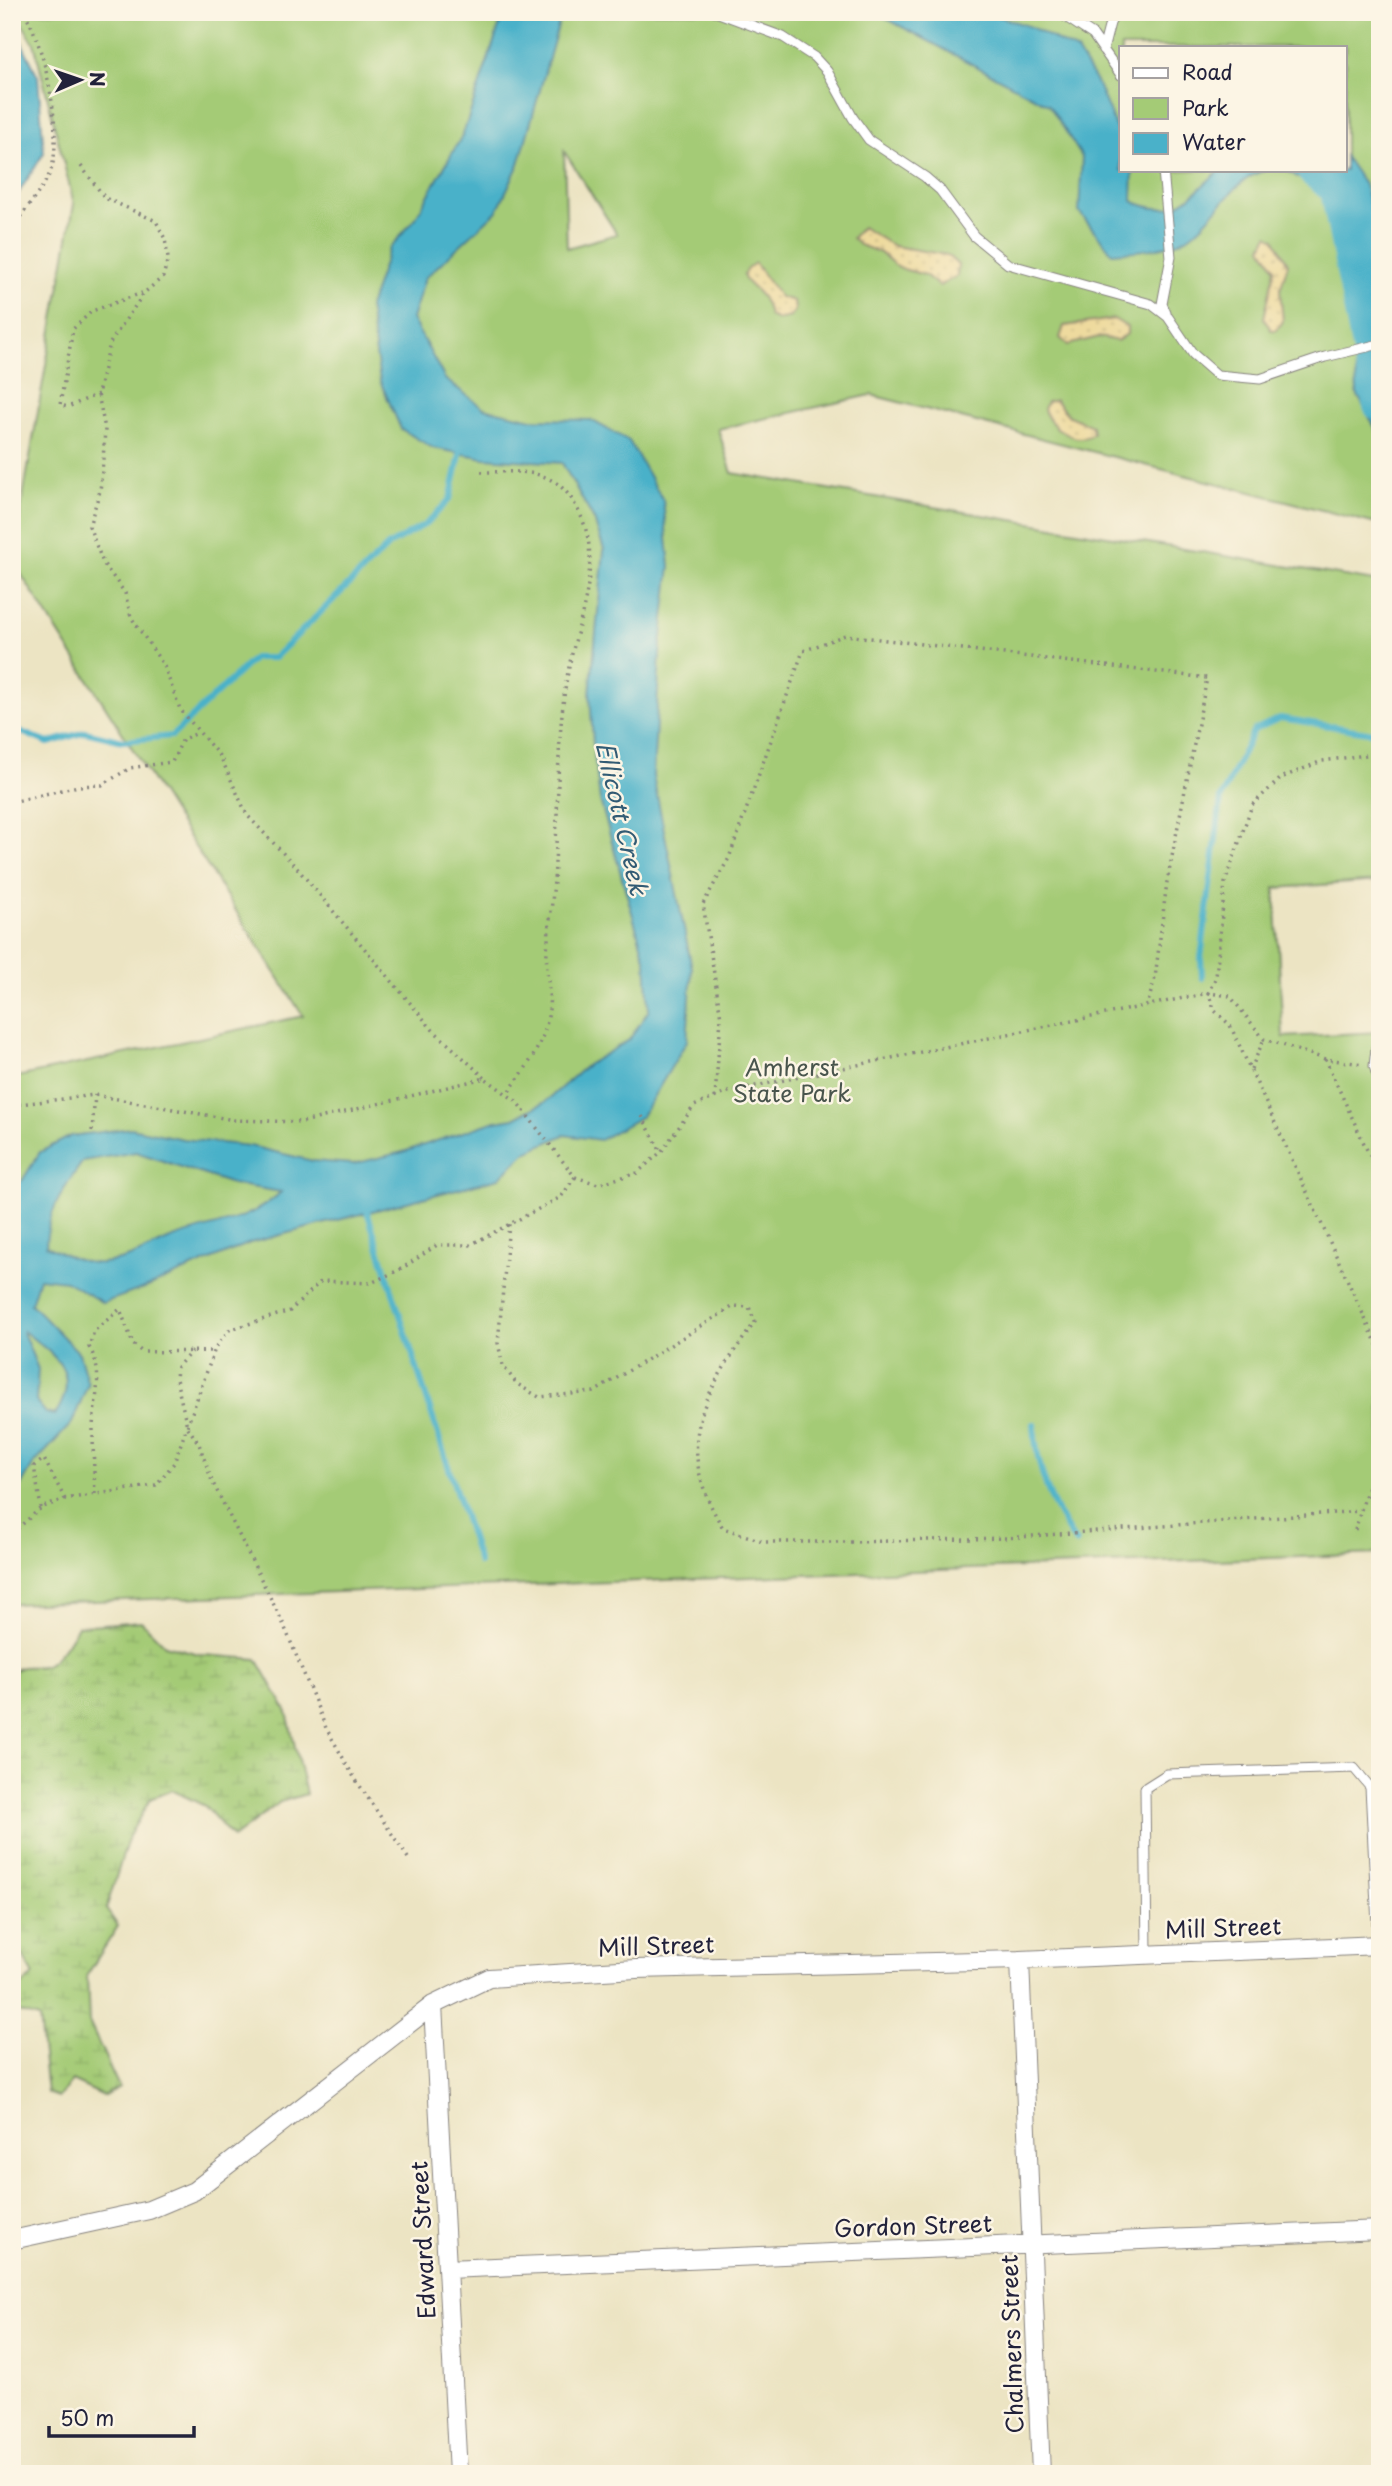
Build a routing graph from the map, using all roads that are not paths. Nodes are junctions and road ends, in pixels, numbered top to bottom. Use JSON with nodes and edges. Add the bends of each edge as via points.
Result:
{"nodes":[{"id":1,"x":716,"y":12,"type":"edge"},
{"id":2,"x":1058,"y":12,"type":"edge"},
{"id":3,"x":1116,"y":12,"type":"edge"},
{"id":4,"x":1103,"y":50,"type":"junction"},
{"id":5,"x":1119,"y":72,"type":"edge"},
{"id":6,"x":1163,"y":172,"type":"edge"},
{"id":7,"x":1168,"y":317,"type":"junction"},
{"id":8,"x":1380,"y":344,"type":"edge"},
{"id":9,"x":1380,"y":1014,"type":"edge"},
{"id":10,"x":1380,"y":1084,"type":"edge"},
{"id":11,"x":1379,"y":1945,"type":"edge"},
{"id":12,"x":1147,"y":1954,"type":"junction"},
{"id":13,"x":1020,"y":1960,"type":"junction"},
{"id":14,"x":433,"y":2005,"type":"junction"},
{"id":15,"x":1380,"y":2230,"type":"edge"},
{"id":16,"x":12,"y":2240,"type":"edge"},
{"id":17,"x":1032,"y":2245,"type":"junction"},
{"id":18,"x":447,"y":2269,"type":"junction"},
{"id":19,"x":458,"y":2474,"type":"edge"},
{"id":20,"x":1041,"y":2474,"type":"edge"}],
"edges":[{"from":1,"to":7,"type":"lane","via":[[783,37],[814,57],[869,140],[932,183],[974,236],[1008,264],[1151,304]]},
{"from":2,"to":4,"type":"lane","via":[[1093,35]]},
{"from":3,"to":4,"type":"lane"},
{"from":4,"to":5,"type":"lane"},
{"from":6,"to":7,"type":"lane","via":[[1171,257],[1161,304]]},
{"from":7,"to":8,"type":"lane","via":[[1193,354],[1217,375],[1261,379]]},
{"from":9,"to":10,"type":"lane","via":[[1374,1066]]},
{"from":11,"to":12,"type":"street","name":"Mill Street"},
{"from":11,"to":12,"type":"lane","via":[[1370,1787],[1354,1768],[1167,1774],[1145,1788]]},
{"from":12,"to":13,"type":"street","name":"Mill Street"},
{"from":13,"to":14,"type":"street","name":"Mill Street","via":[[636,1969],[489,1978]]},
{"from":13,"to":17,"type":"street","name":"Chalmers Street"},
{"from":14,"to":16,"type":"street","name":"Mill Street","via":[[194,2191],[149,2210]]},
{"from":14,"to":18,"type":"street","name":"Edward Street"},
{"from":15,"to":17,"type":"street","name":"Gordon Street"},
{"from":17,"to":18,"type":"street","name":"Gordon Street"},
{"from":17,"to":20,"type":"street","name":"Chalmers Street"},
{"from":18,"to":19,"type":"street","name":"Edward Street"}]}
